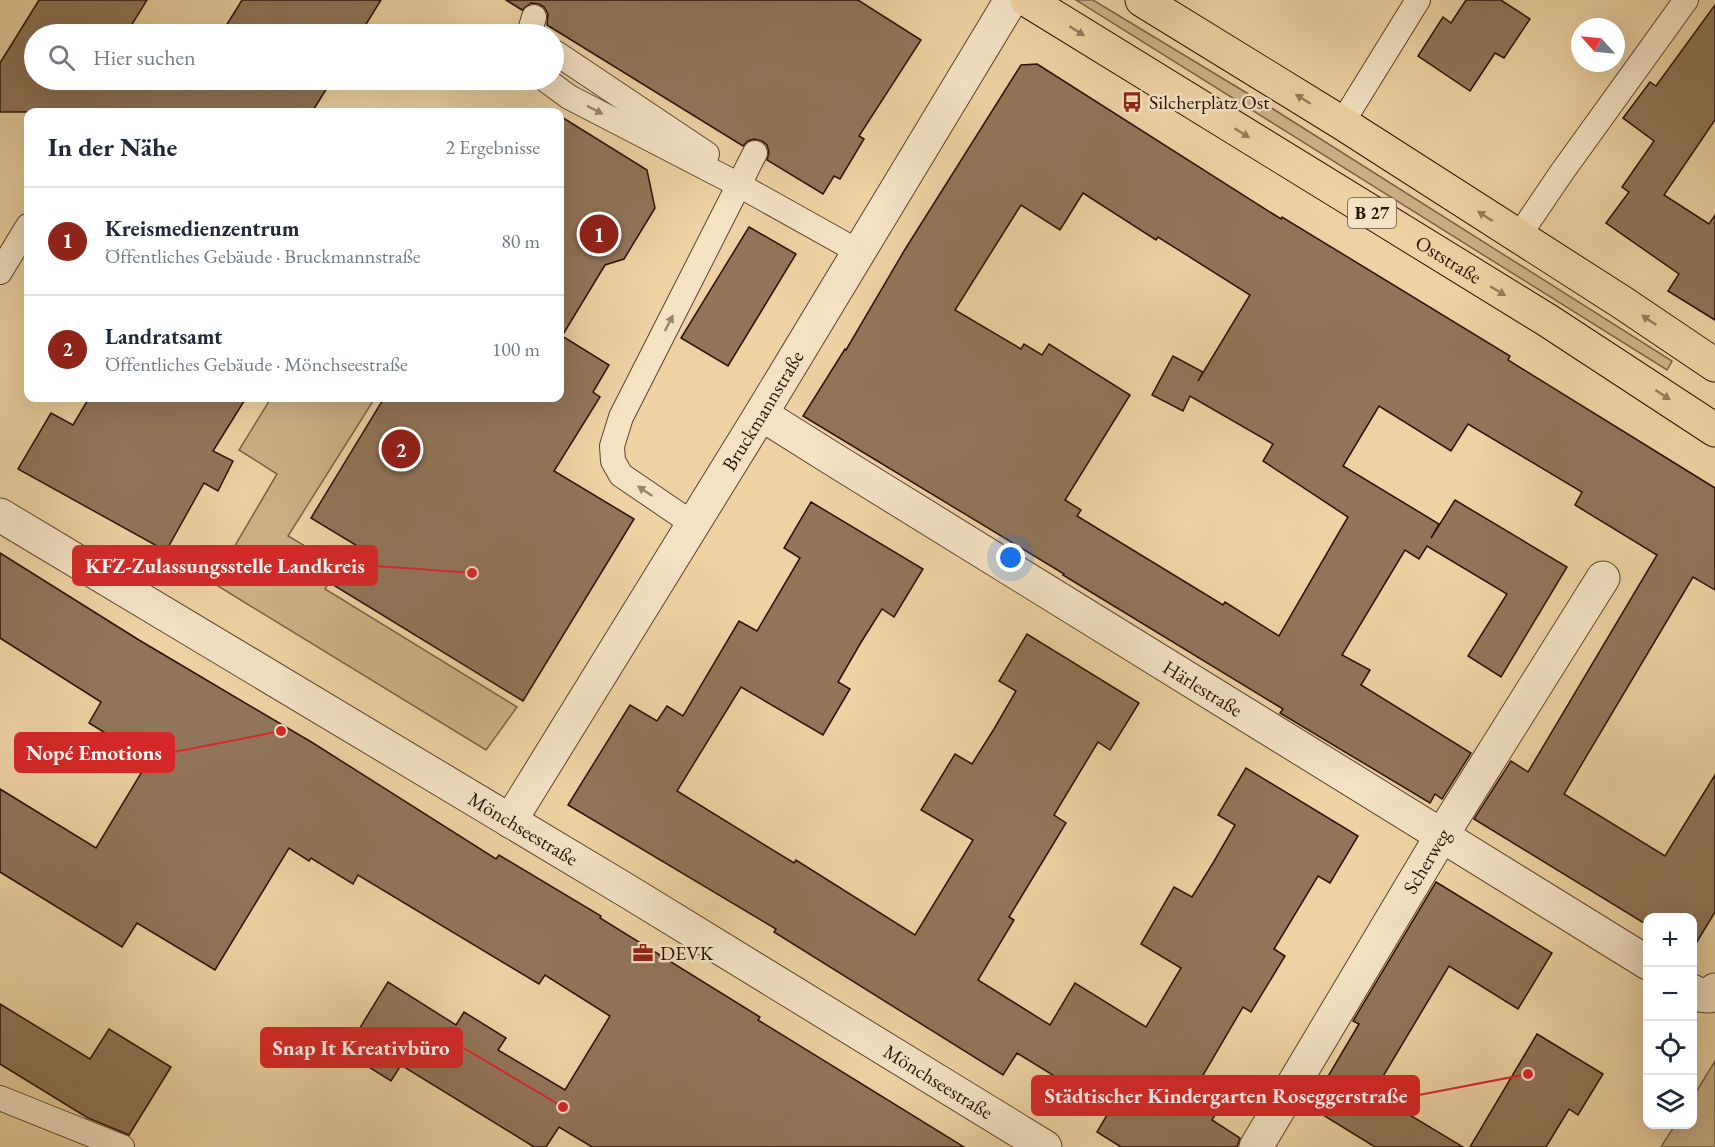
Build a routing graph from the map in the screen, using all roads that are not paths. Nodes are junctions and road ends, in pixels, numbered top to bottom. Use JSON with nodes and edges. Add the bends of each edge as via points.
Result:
{"nodes":[{"id":1,"x":1011,"y":0,"type":"edge"},
{"id":2,"x":1027,"y":0,"type":"edge"},
{"id":3,"x":1142,"y":0,"type":"edge"},
{"id":4,"x":1418,"y":0,"type":"edge"},
{"id":5,"x":1686,"y":0,"type":"edge"},
{"id":6,"x":564,"y":58,"type":"edge"},
{"id":7,"x":559,"y":90,"type":"edge"},
{"id":8,"x":1341,"y":123,"type":"junction"},
{"id":9,"x":755,"y":153,"type":"dead end"},
{"id":10,"x":739,"y":185,"type":"junction"},
{"id":11,"x":24,"y":233,"type":"edge"},
{"id":12,"x":1518,"y":237,"type":"junction"},
{"id":13,"x":859,"y":252,"type":"junction"},
{"id":14,"x":0,"y":272,"type":"edge"},
{"id":15,"x":1715,"y":365,"type":"edge"},
{"id":16,"x":761,"y":414,"type":"junction"},
{"id":17,"x":1715,"y":430,"type":"edge"},
{"id":18,"x":0,"y":515,"type":"edge"},
{"id":19,"x":693,"y":524,"type":"junction"},
{"id":20,"x":1603,"y":578,"type":"dead end"},
{"id":21,"x":510,"y":821,"type":"junction"},
{"id":22,"x":1442,"y":835,"type":"junction"},
{"id":23,"x":1643,"y":961,"type":"edge"},
{"id":24,"x":0,"y":1098,"type":"edge"},
{"id":25,"x":122,"y":1147,"type":"edge"},
{"id":26,"x":1045,"y":1147,"type":"edge"},
{"id":27,"x":1256,"y":1147,"type":"edge"}],
"edges":[{"from":1,"to":13,"type":"street","name":"Bruckmannstraße"},
{"from":2,"to":17,"type":"main road","name":"Oststraße","number":"B 27","one_way":true,"via":[[1546,320]]},
{"from":8,"to":3,"type":"main road","one_way":true},
{"from":4,"to":8,"type":"lane"},
{"from":5,"to":12,"type":"lane"},
{"from":6,"to":10,"type":"lane","via":[[706,153]]},
{"from":7,"to":10,"type":"lane","one_way":true},
{"from":12,"to":8,"type":"main road","one_way":true},
{"from":9,"to":10,"type":"lane"},
{"from":10,"to":13,"type":"lane"},
{"from":19,"to":10,"type":"lane","one_way":true,"via":[[621,475],[613,461],[612,446],[621,417]]},
{"from":11,"to":14,"type":"lane"},
{"from":15,"to":12,"type":"main road","one_way":true},
{"from":13,"to":16,"type":"street","name":"Bruckmannstraße"},
{"from":16,"to":19,"type":"street","name":"Bruckmannstraße"},
{"from":16,"to":22,"type":"street","name":"Härlestraße"},
{"from":18,"to":21,"type":"street","name":"Mönchseestraße"},
{"from":19,"to":21,"type":"street","name":"Bruckmannstraße"},
{"from":20,"to":22,"type":"street","name":"Scherweg"},
{"from":21,"to":26,"type":"street","name":"Mönchseestraße"},
{"from":22,"to":23,"type":"street","name":"Härlestraße"},
{"from":22,"to":27,"type":"street","name":"Scherweg"},
{"from":24,"to":25,"type":"lane"}]}
